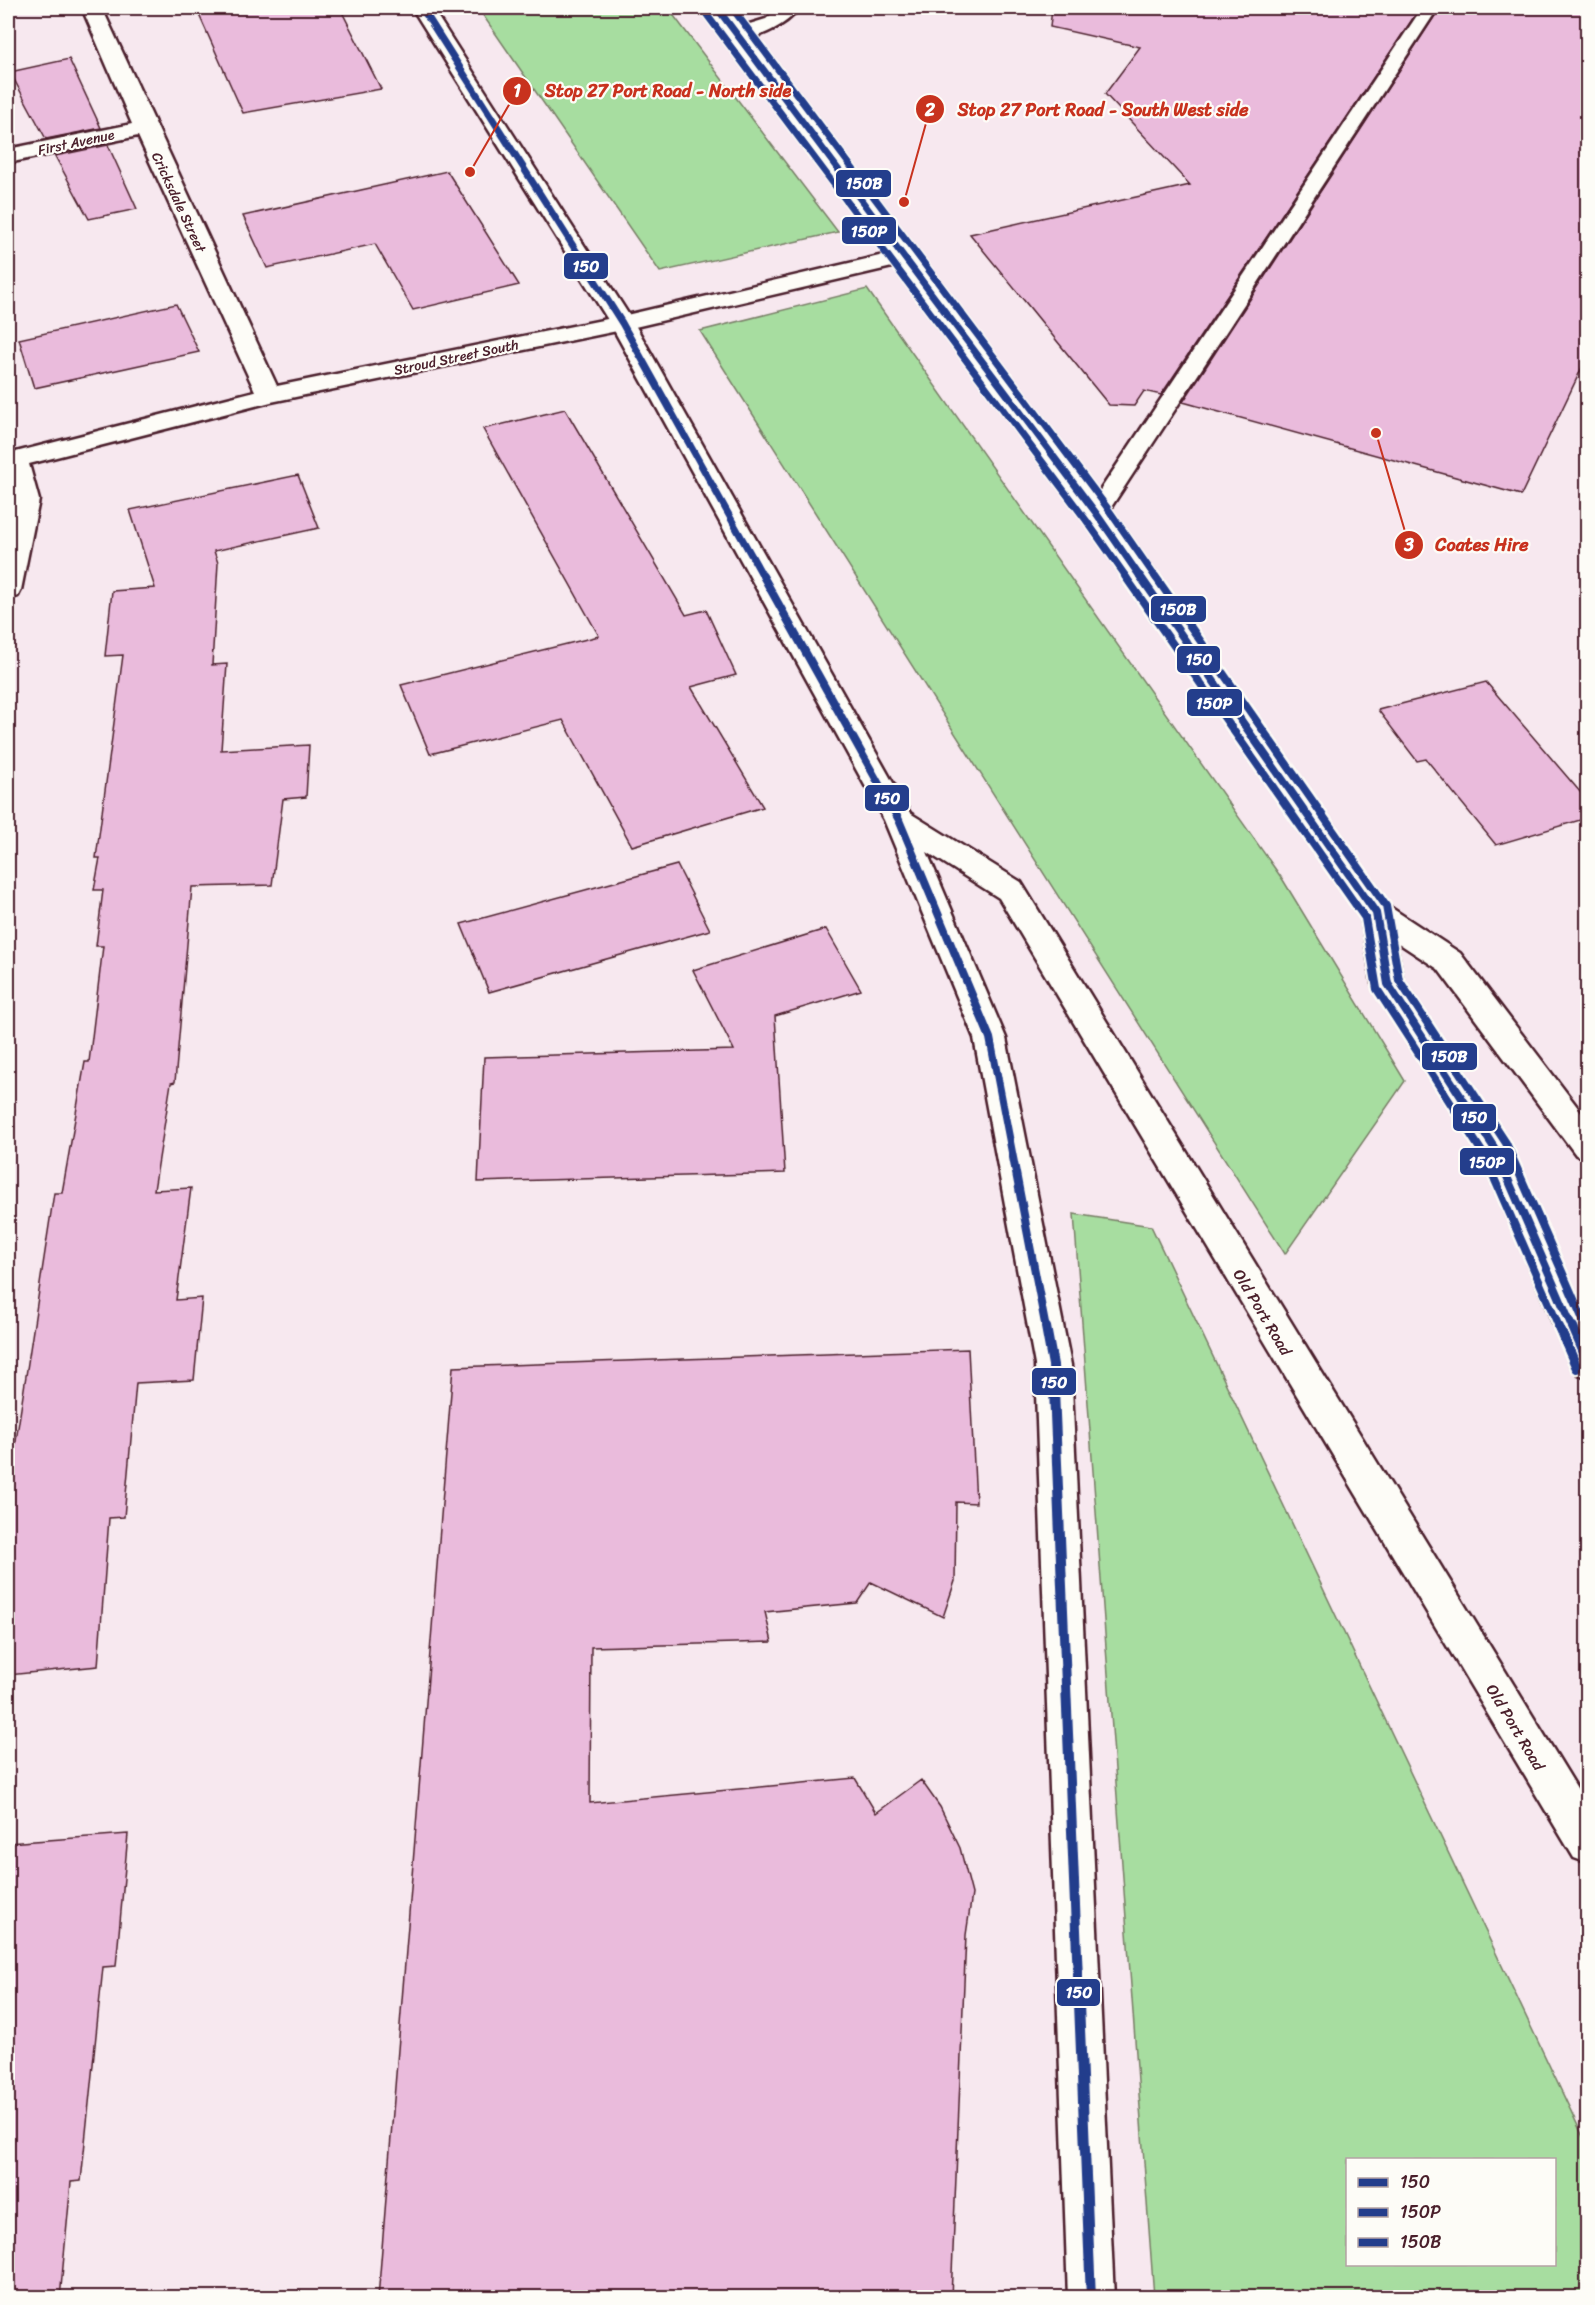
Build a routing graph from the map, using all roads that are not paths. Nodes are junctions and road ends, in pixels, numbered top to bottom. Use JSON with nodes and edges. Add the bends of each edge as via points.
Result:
{"nodes":[{"id":1,"x":92,"y":8,"type":"edge"},
{"id":2,"x":422,"y":8,"type":"edge"},
{"id":3,"x":717,"y":8,"type":"edge"},
{"id":4,"x":789,"y":8,"type":"edge"},
{"id":5,"x":1430,"y":8,"type":"edge"},
{"id":6,"x":737,"y":34,"type":"junction"},
{"id":7,"x":145,"y":128,"type":"junction"},
{"id":8,"x":8,"y":156,"type":"edge"},
{"id":9,"x":905,"y":257,"type":"junction"},
{"id":10,"x":622,"y":323,"type":"junction"},
{"id":11,"x":269,"y":395,"type":"junction"},
{"id":12,"x":11,"y":461,"type":"edge"},
{"id":13,"x":1096,"y":513,"type":"junction"},
{"id":14,"x":8,"y":590,"type":"edge"},
{"id":15,"x":899,"y":820,"type":"junction"},
{"id":16,"x":1376,"y":913,"type":"junction"},
{"id":17,"x":1587,"y":1146,"type":"edge"},
{"id":18,"x":1587,"y":1363,"type":"edge"},
{"id":19,"x":1587,"y":1844,"type":"edge"},
{"id":20,"x":1091,"y":2298,"type":"edge"}],
"edges":[{"from":1,"to":7,"type":"main road","name":"Cricksdale Street"},
{"from":2,"to":10,"type":"main road"},
{"from":3,"to":6,"type":"main road"},
{"from":4,"to":6,"type":"main road","via":[[773,23]]},
{"from":5,"to":13,"type":"lane"},
{"from":6,"to":9,"type":"main road"},
{"from":7,"to":8,"type":"main road","name":"First Avenue"},
{"from":7,"to":11,"type":"main road","name":"Cricksdale Street"},
{"from":9,"to":10,"type":"main road","name":"Stroud Street South"},
{"from":9,"to":13,"type":"main road"},
{"from":10,"to":11,"type":"main road","name":"Stroud Street South"},
{"from":10,"to":15,"type":"main road"},
{"from":11,"to":12,"type":"main road","name":"Stroud Street South"},
{"from":12,"to":14,"type":"main road","via":[[26,500]]},
{"from":13,"to":16,"type":"main road"},
{"from":15,"to":19,"type":"main road","name":"Old Port Road","via":[[1010,890]]},
{"from":15,"to":20,"type":"main road","via":[[990,1038],[1053,1365]]},
{"from":16,"to":17,"type":"main road","via":[[1449,961]]},
{"from":16,"to":18,"type":"main road","via":[[1388,984],[1495,1149]]}]}
